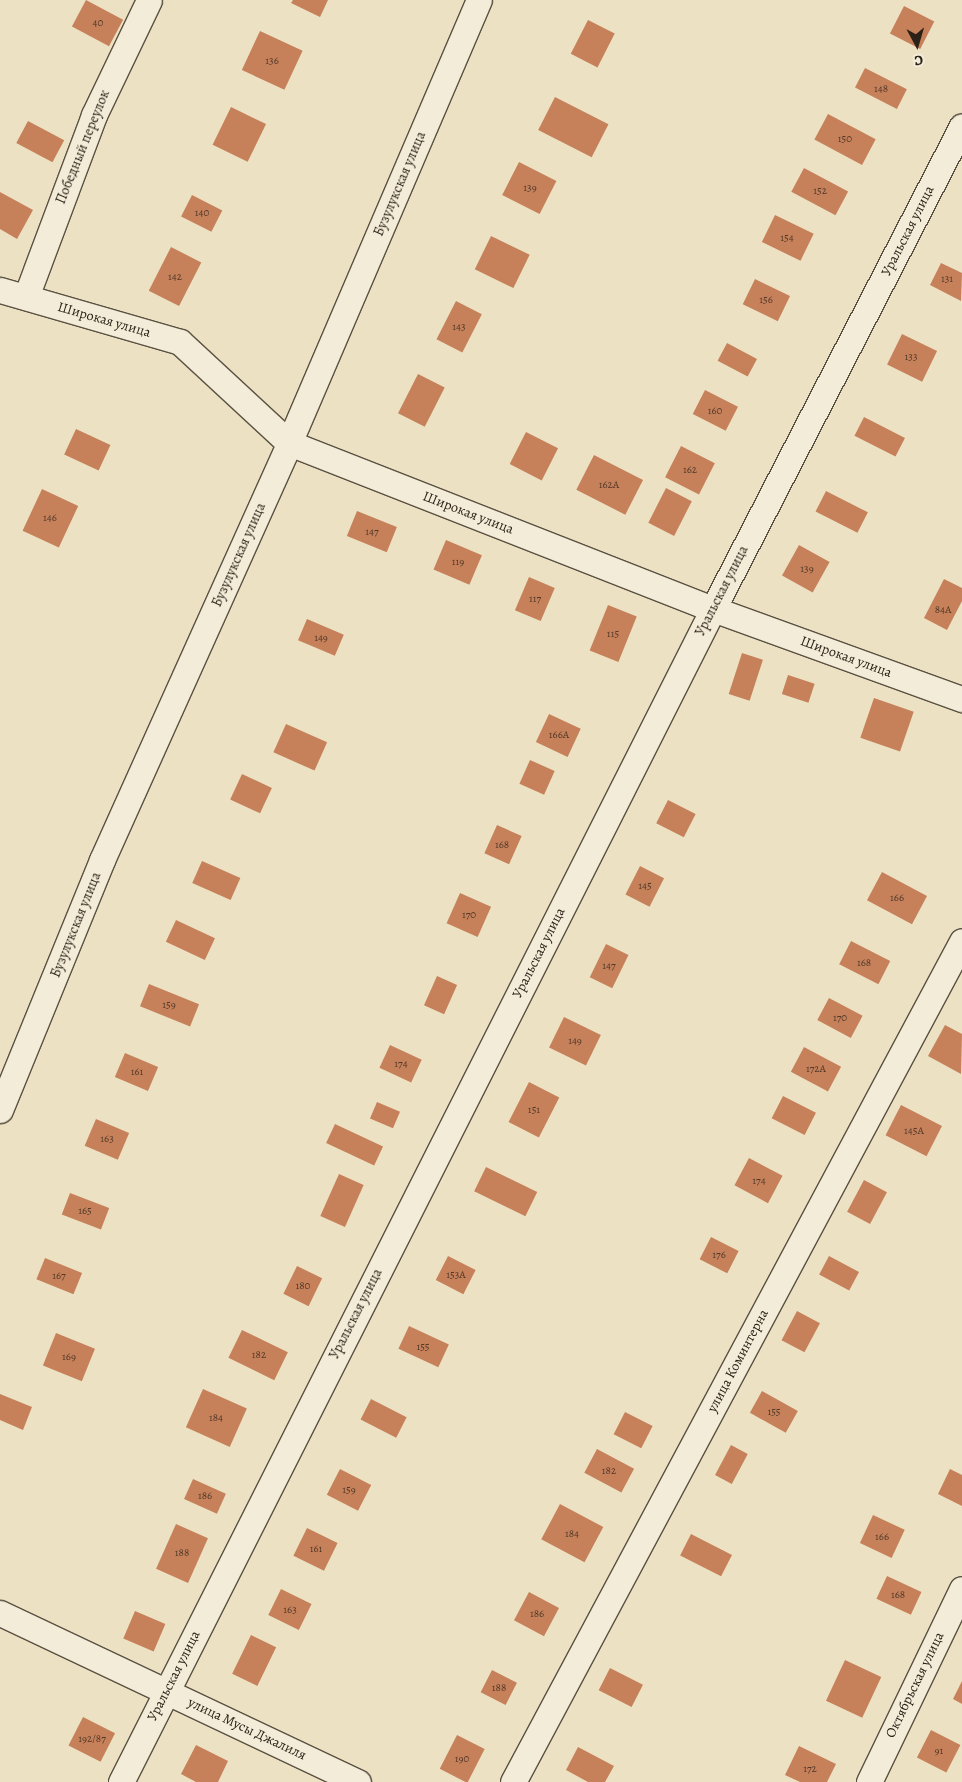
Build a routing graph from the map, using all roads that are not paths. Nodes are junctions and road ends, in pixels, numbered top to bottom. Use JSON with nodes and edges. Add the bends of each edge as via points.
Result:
{"nodes":[{"id":1,"x":149,"y":0,"type":"edge"},
{"id":2,"x":479,"y":0,"type":"edge"},
{"id":3,"x":962,"y":126,"type":"edge"},
{"id":4,"x":0,"y":290,"type":"edge"},
{"id":5,"x":26,"y":297,"type":"junction"},
{"id":6,"x":289,"y":443,"type":"junction"},
{"id":7,"x":713,"y":609,"type":"junction"},
{"id":8,"x":962,"y":699,"type":"edge"},
{"id":9,"x":962,"y":941,"type":"edge"},
{"id":10,"x":0,"y":1110,"type":"edge"},
{"id":11,"x":962,"y":1589,"type":"edge"},
{"id":12,"x":0,"y":1613,"type":"edge"},
{"id":13,"x":166,"y":1691,"type":"junction"},
{"id":14,"x":121,"y":1782,"type":"edge"},
{"id":15,"x":358,"y":1782,"type":"edge"},
{"id":16,"x":513,"y":1782,"type":"edge"},
{"id":17,"x":868,"y":1782,"type":"edge"}],
"edges":[{"from":1,"to":5,"type":"street","name":"Победный переулок","via":[[94,115]]},
{"from":2,"to":6,"type":"street","name":"Бузулукская улица"},
{"from":3,"to":7,"type":"street","name":"Уральская улица"},
{"from":4,"to":5,"type":"street","name":"Широкая улица"},
{"from":5,"to":6,"type":"street","name":"Широкая улица","via":[[180,342]]},
{"from":6,"to":7,"type":"street","name":"Широкая улица"},
{"from":6,"to":10,"type":"street","name":"Бузулукская улица","via":[[102,860]]},
{"from":7,"to":8,"type":"street","name":"Широкая улица"},
{"from":7,"to":13,"type":"street","name":"Уральская улица"},
{"from":9,"to":16,"type":"street","name":"улица Коминтерна"},
{"from":11,"to":17,"type":"street","name":"Октябрьская улица"},
{"from":12,"to":13,"type":"street","name":"улица Мусы Джалиля"},
{"from":13,"to":14,"type":"street","name":"Уральская улица"},
{"from":13,"to":15,"type":"street","name":"улица Мусы Джалиля"}]}
